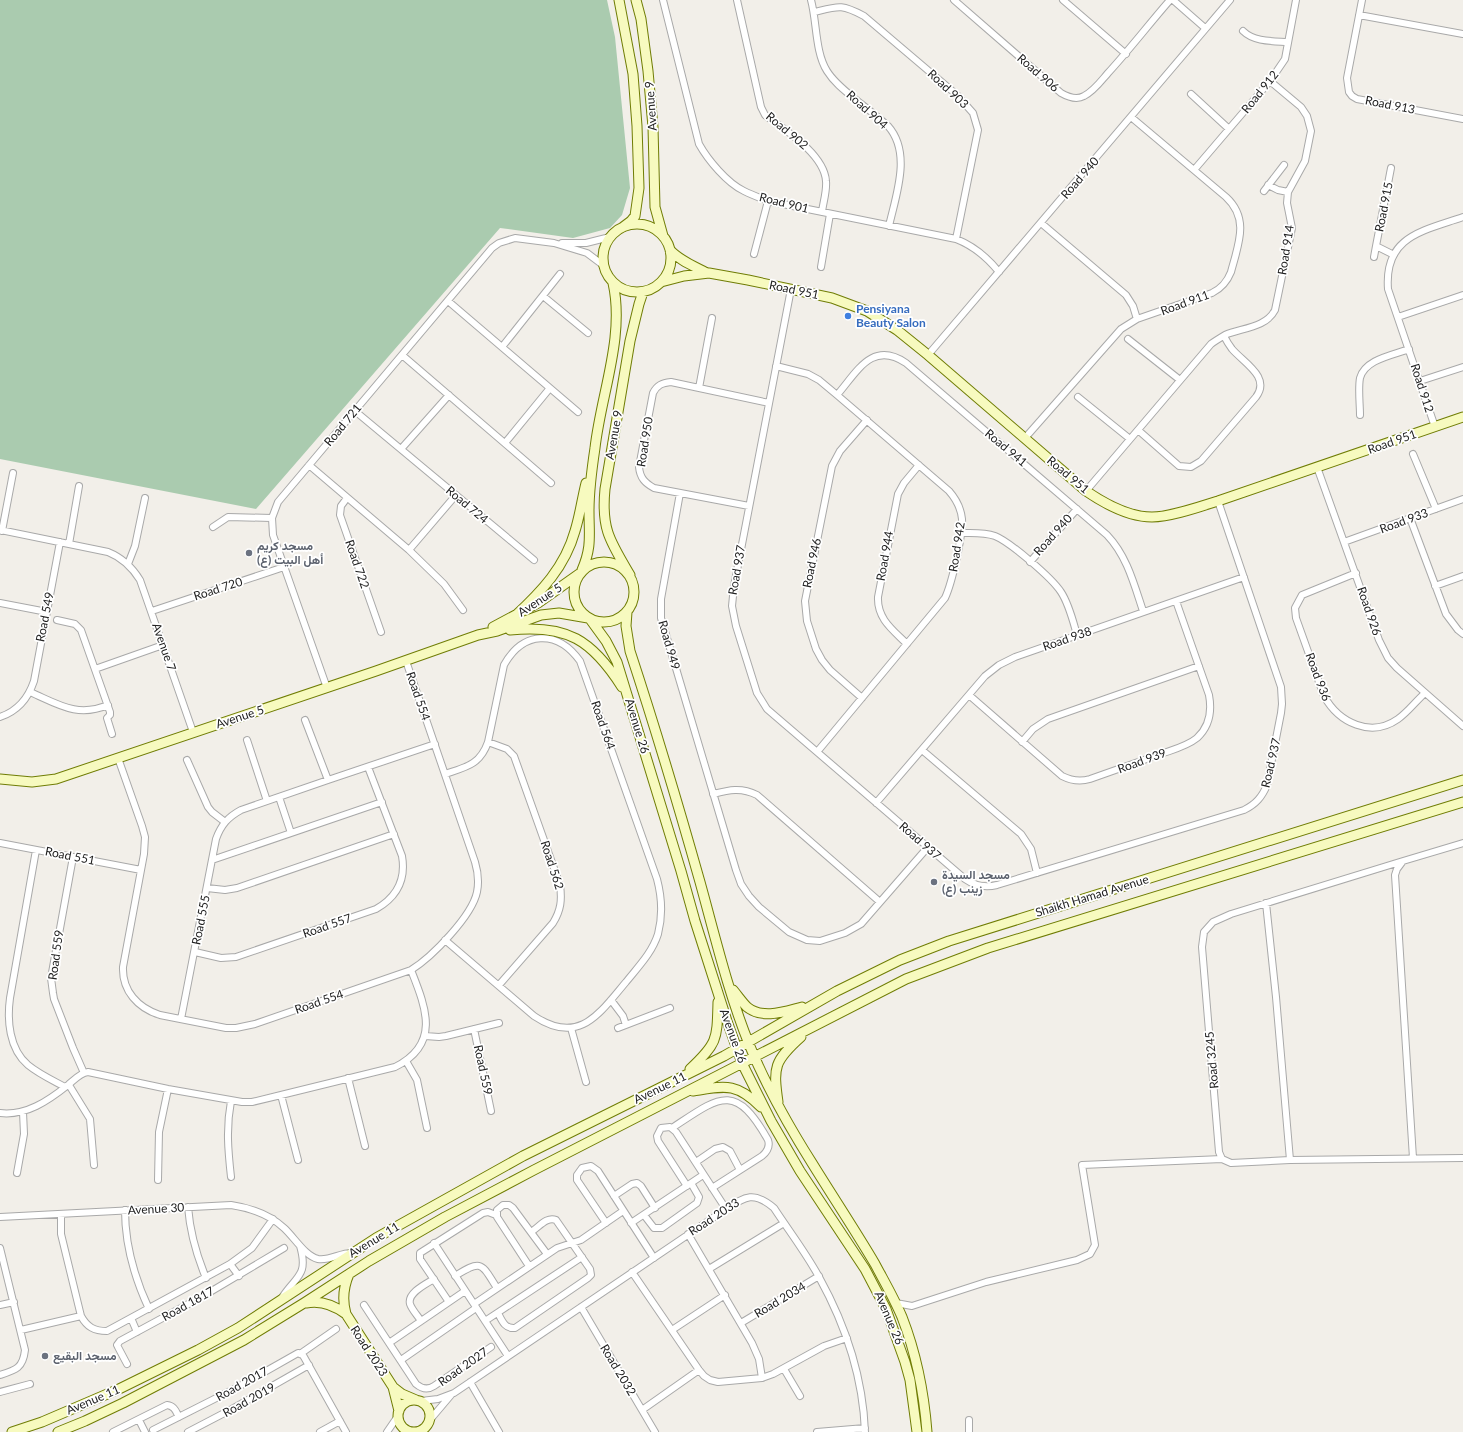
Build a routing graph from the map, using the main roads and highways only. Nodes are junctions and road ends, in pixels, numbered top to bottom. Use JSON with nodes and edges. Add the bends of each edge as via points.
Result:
{"nodes":[{"id":1,"x":613,"y":0,"type":"edge"},
{"id":2,"x":619,"y":0,"type":"edge"},
{"id":3,"x":636,"y":0,"type":"edge"},
{"id":4,"x":623,"y":22,"type":"junction"},
{"id":5,"x":622,"y":227,"type":"junction"},
{"id":6,"x":663,"y":236,"type":"junction"},
{"id":7,"x":670,"y":250,"type":"junction"},
{"id":8,"x":709,"y":273,"type":"junction"},
{"id":9,"x":661,"y":282,"type":"junction"},
{"id":10,"x":613,"y":283,"type":"junction"},
{"id":11,"x":643,"y":292,"type":"junction"},
{"id":12,"x":1463,"y":418,"type":"edge"},
{"id":13,"x":595,"y":446,"type":"junction"},
{"id":14,"x":581,"y":572,"type":"junction"},
{"id":15,"x":630,"y":575,"type":"junction"},
{"id":16,"x":627,"y":612,"type":"junction"},
{"id":17,"x":515,"y":616,"type":"junction"},
{"id":18,"x":589,"y":618,"type":"junction"},
{"id":19,"x":497,"y":631,"type":"junction"},
{"id":20,"x":478,"y":635,"type":"junction"},
{"id":21,"x":630,"y":700,"type":"junction"},
{"id":22,"x":0,"y":779,"type":"edge"},
{"id":23,"x":1463,"y":780,"type":"edge"},
{"id":24,"x":1463,"y":802,"type":"edge"},
{"id":25,"x":728,"y":984,"type":"junction"},
{"id":26,"x":718,"y":992,"type":"junction"},
{"id":27,"x":813,"y":1004,"type":"junction"},
{"id":28,"x":810,"y":1028,"type":"junction"},
{"id":29,"x":748,"y":1042,"type":"junction"},
{"id":30,"x":737,"y":1048,"type":"junction"},
{"id":31,"x":754,"y":1057,"type":"junction"},
{"id":32,"x":742,"y":1063,"type":"junction"},
{"id":33,"x":681,"y":1078,"type":"junction"},
{"id":34,"x":684,"y":1093,"type":"junction"},
{"id":35,"x":780,"y":1110,"type":"junction"},
{"id":36,"x":767,"y":1113,"type":"junction"},
{"id":37,"x":349,"y":1274,"type":"junction"},
{"id":38,"x":304,"y":1303,"type":"junction"},
{"id":39,"x":346,"y":1314,"type":"junction"},
{"id":40,"x":393,"y":1387,"type":"junction"},
{"id":41,"x":419,"y":1401,"type":"junction"},
{"id":42,"x":399,"y":1413,"type":"junction"},
{"id":43,"x":428,"y":1426,"type":"edge"},
{"id":44,"x":12,"y":1432,"type":"edge"},
{"id":45,"x":58,"y":1432,"type":"edge"},
{"id":46,"x":409,"y":1432,"type":"edge"},
{"id":47,"x":917,"y":1432,"type":"edge"},
{"id":48,"x":927,"y":1432,"type":"edge"}],
"edges":[{"from":1,"to":4,"type":"main road"},
{"from":2,"to":4,"type":"main road","name":"Avenue 9"},
{"from":3,"to":6,"type":"main road","name":"Avenue 9","via":[[648,71],[653,128],[655,207]]},
{"from":4,"to":5,"type":"main road","name":"Avenue 9","via":[[633,74],[639,188],[635,216]]},
{"from":5,"to":6,"type":"main road","via":[[640,224],[652,228]]},
{"from":5,"to":10,"type":"main road","via":[[610,237],[604,250],[603,265]]},
{"from":6,"to":7,"type":"main road"},
{"from":7,"to":8,"type":"main road","name":"Road 951","via":[[688,264]]},
{"from":7,"to":9,"type":"main road","via":[[669,267]]},
{"from":8,"to":9,"type":"main road","name":"Road 951"},
{"from":8,"to":12,"type":"main road","name":"Road 951","via":[[832,298],[867,311],[928,354],[1086,491],[1102,502],[1126,512],[1152,517],[1182,512],[1218,501]]},
{"from":9,"to":11,"type":"main road"},
{"from":10,"to":11,"type":"main road","via":[[627,291]]},
{"from":10,"to":13,"type":"main road","name":"Avenue 9","via":[[617,324]]},
{"from":11,"to":15,"type":"main road","name":"Avenue 9","via":[[630,341],[603,506],[610,539]]},
{"from":13,"to":14,"type":"main road","name":"Avenue 9","via":[[590,498],[590,542]]},
{"from":13,"to":17,"type":"main road","via":[[575,533],[568,551],[550,580]]},
{"from":14,"to":15,"type":"main road","via":[[590,565],[607,561],[620,566]]},
{"from":14,"to":17,"type":"main road","name":"Avenue 5"},
{"from":14,"to":18,"type":"main road","via":[[575,583],[574,593],[581,612]]},
{"from":15,"to":16,"type":"main road","via":[[634,586],[634,598]]},
{"from":16,"to":18,"type":"main road","via":[[610,622],[598,622]]},
{"from":16,"to":25,"type":"main road","name":"Avenue 26","via":[[626,626],[630,651],[690,845]]},
{"from":17,"to":20,"type":"main road","name":"Avenue 5"},
{"from":18,"to":19,"type":"main road","name":"Avenue 5","via":[[550,613]]},
{"from":18,"to":21,"type":"main road","name":"Avenue 26","via":[[612,651]]},
{"from":19,"to":20,"type":"main road","name":"Avenue 5"},
{"from":19,"to":21,"type":"main road","via":[[531,628],[555,630],[575,637],[599,656]]},
{"from":20,"to":22,"type":"main road","name":"Avenue 5","via":[[56,779],[32,782]]},
{"from":21,"to":26,"type":"main road","name":"Avenue 26"},
{"from":23,"to":27,"type":"main road","name":"Shaikh Hamad Avenue","via":[[949,940],[878,970]]},
{"from":24,"to":28,"type":"main road","name":"Shaikh Hamad Avenue","via":[[988,948],[906,979]]},
{"from":25,"to":27,"type":"main road","via":[[748,1008],[760,1012],[778,1013]]},
{"from":25,"to":29,"type":"main road","name":"Avenue 26"},
{"from":26,"to":30,"type":"main road","name":"Avenue 26"},
{"from":26,"to":33,"type":"main road","via":[[717,1029],[712,1045]]},
{"from":27,"to":29,"type":"main road","name":"Shaikh Hamad Avenue"},
{"from":28,"to":31,"type":"main road","name":"Shaikh Hamad Avenue"},
{"from":28,"to":35,"type":"main road","via":[[784,1052],[778,1064],[775,1080]]},
{"from":29,"to":30,"type":"main road","name":"Shaikh Hamad Avenue"},
{"from":29,"to":31,"type":"main road","name":"Avenue 26"},
{"from":30,"to":32,"type":"main road","name":"Avenue 26"},
{"from":30,"to":33,"type":"main road","name":"Avenue 11"},
{"from":31,"to":32,"type":"main road","name":"Shaikh Hamad Avenue"},
{"from":31,"to":35,"type":"main road","name":"Avenue 26"},
{"from":32,"to":34,"type":"main road","name":"Avenue 11"},
{"from":32,"to":36,"type":"main road","name":"Avenue 26"},
{"from":33,"to":44,"type":"main road","name":"Avenue 11","via":[[523,1156],[436,1204],[353,1252],[238,1328],[157,1371],[81,1406]]},
{"from":34,"to":36,"type":"main road","via":[[722,1087],[735,1089],[749,1096]]},
{"from":34,"to":37,"type":"main road","name":"Avenue 11","via":[[445,1217]]},
{"from":35,"to":48,"type":"main road","name":"Avenue 26","via":[[850,1221],[896,1303],[916,1364]]},
{"from":36,"to":47,"type":"main road","name":"Avenue 26","via":[[800,1171],[865,1269],[886,1309],[910,1380]]},
{"from":37,"to":38,"type":"main road","name":"Avenue 11"},
{"from":37,"to":39,"type":"main road","name":"Road 2023","via":[[343,1297]]},
{"from":38,"to":39,"type":"main road","name":"Road 2023","via":[[325,1303]]},
{"from":38,"to":45,"type":"main road","name":"Avenue 11","via":[[244,1340],[160,1385]]},
{"from":39,"to":40,"type":"main road","name":"Road 2023"},
{"from":40,"to":41,"type":"main road","name":"Road 2023"},
{"from":40,"to":42,"type":"main road","name":"Road 2023"},
{"from":41,"to":42,"type":"main road","via":[[406,1402]]},
{"from":41,"to":43,"type":"main road","via":[[429,1410]]},
{"from":42,"to":46,"type":"main road","via":[[400,1424]]},
{"from":43,"to":46,"type":"main road","via":[[420,1431]]}]}
